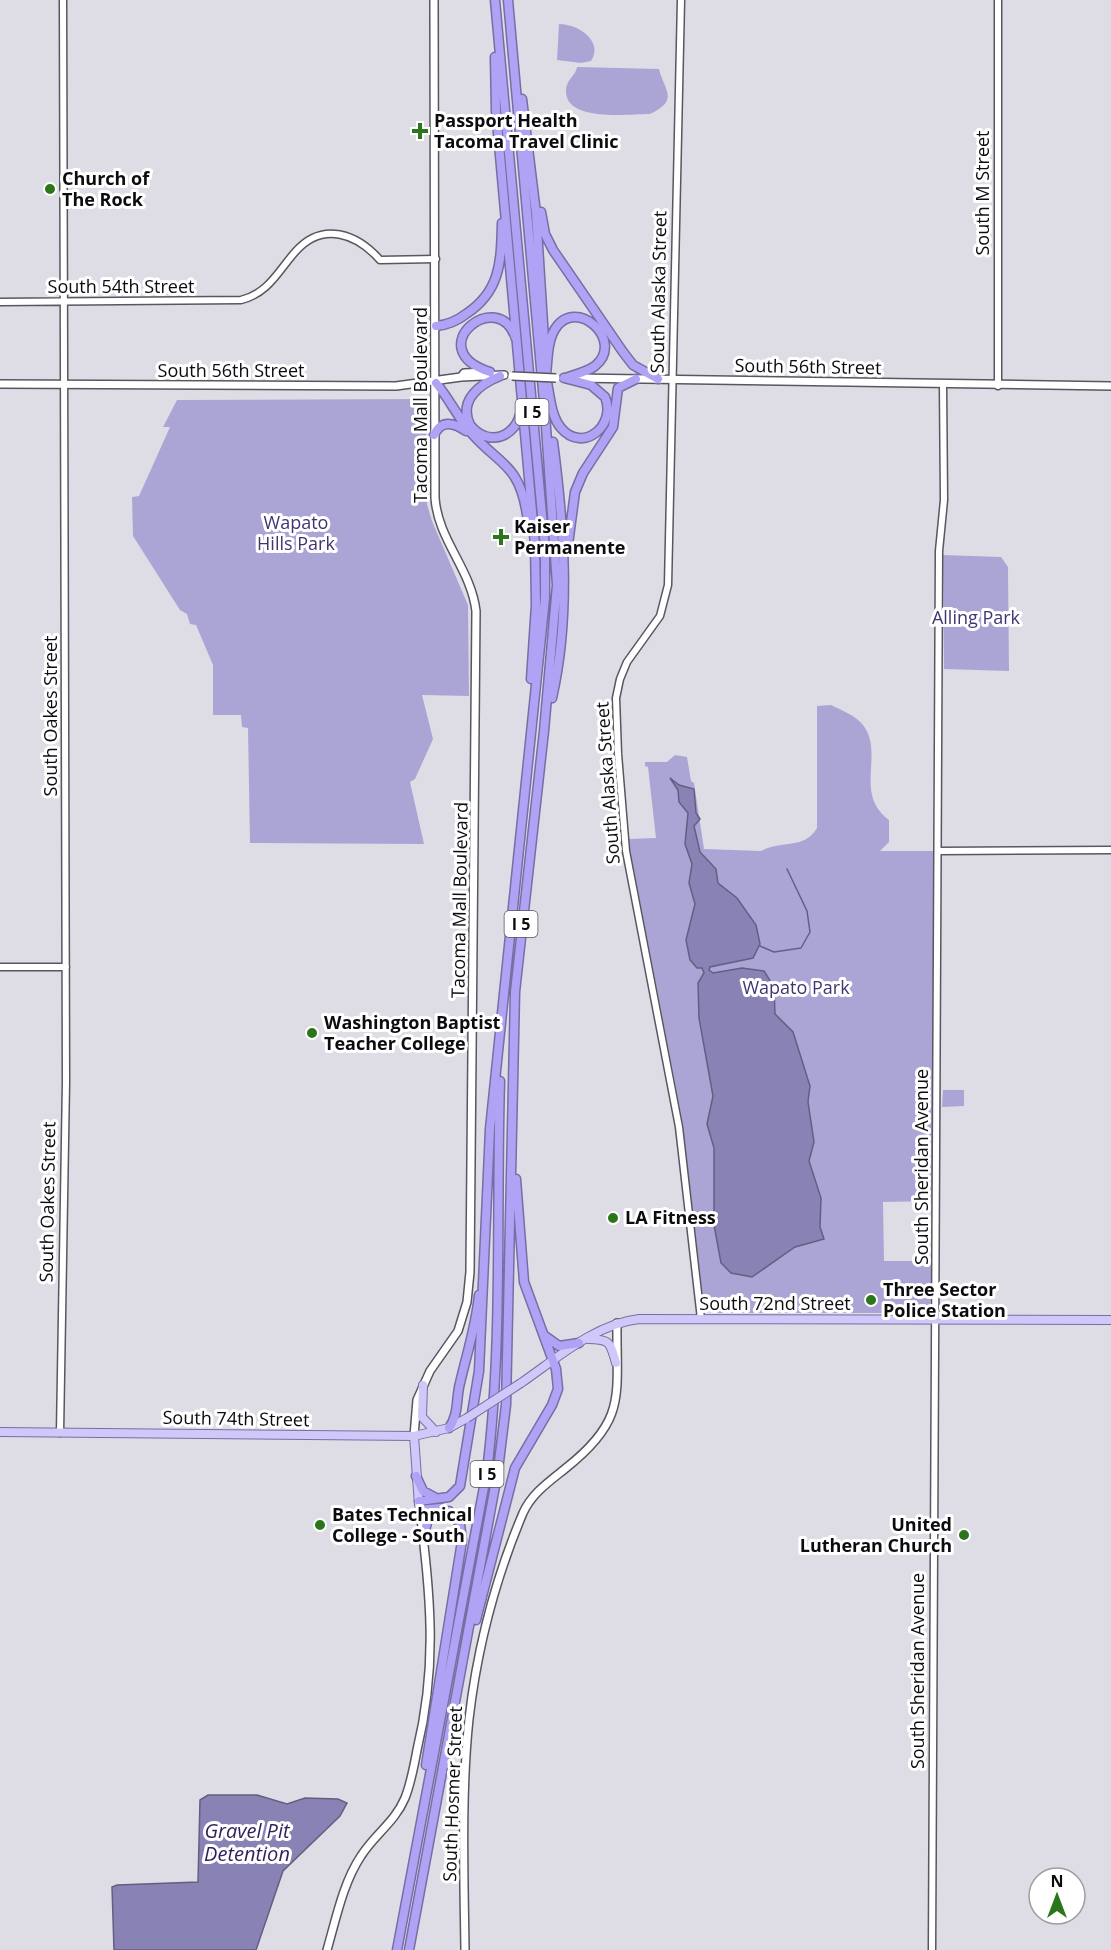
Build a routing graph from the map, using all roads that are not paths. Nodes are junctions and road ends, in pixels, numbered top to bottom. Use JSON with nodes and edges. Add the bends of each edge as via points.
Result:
{"nodes":[{"id":1,"x":63,"y":0,"type":"edge"},
{"id":2,"x":434,"y":0,"type":"edge"},
{"id":3,"x":494,"y":0,"type":"edge"},
{"id":4,"x":508,"y":0,"type":"edge"},
{"id":5,"x":681,"y":0,"type":"edge"},
{"id":6,"x":998,"y":0,"type":"edge"},
{"id":7,"x":512,"y":44,"type":"junction"},
{"id":8,"x":529,"y":148,"type":"junction"},
{"id":9,"x":502,"y":183,"type":"junction"},
{"id":10,"x":436,"y":259,"type":"junction"},
{"id":11,"x":0,"y":302,"type":"edge"},
{"id":12,"x":64,"y":302,"type":"junction"},
{"id":13,"x":436,"y":326,"type":"junction"},
{"id":14,"x":490,"y":372,"type":"junction"},
{"id":15,"x":522,"y":375,"type":"junction"},
{"id":16,"x":505,"y":376,"type":"junction"},
{"id":17,"x":461,"y":377,"type":"junction"},
{"id":18,"x":547,"y":378,"type":"junction"},
{"id":19,"x":560,"y":378,"type":"junction"},
{"id":20,"x":636,"y":379,"type":"junction"},
{"id":21,"x":658,"y":379,"type":"junction"},
{"id":22,"x":673,"y":380,"type":"junction"},
{"id":23,"x":436,"y":383,"type":"junction"},
{"id":24,"x":0,"y":384,"type":"edge"},
{"id":25,"x":522,"y":385,"type":"junction"},
{"id":26,"x":943,"y":385,"type":"junction"},
{"id":27,"x":65,"y":386,"type":"junction"},
{"id":28,"x":998,"y":386,"type":"junction"},
{"id":29,"x":1111,"y":386,"type":"edge"},
{"id":30,"x":434,"y":435,"type":"junction"},
{"id":31,"x":484,"y":445,"type":"junction"},
{"id":32,"x":564,"y":585,"type":"junction"},
{"id":33,"x":536,"y":616,"type":"junction"},
{"id":34,"x":544,"y":731,"type":"junction"},
{"id":35,"x":520,"y":823,"type":"junction"},
{"id":36,"x":1111,"y":850,"type":"edge"},
{"id":37,"x":938,"y":851,"type":"junction"},
{"id":38,"x":0,"y":967,"type":"edge"},
{"id":39,"x":66,"y":967,"type":"junction"},
{"id":40,"x":504,"y":991,"type":"junction"},
{"id":41,"x":511,"y":1118,"type":"junction"},
{"id":42,"x":485,"y":1229,"type":"junction"},
{"id":43,"x":701,"y":1319,"type":"junction"},
{"id":44,"x":936,"y":1320,"type":"junction"},
{"id":45,"x":1111,"y":1320,"type":"edge"},
{"id":46,"x":537,"y":1321,"type":"junction"},
{"id":47,"x":617,"y":1323,"type":"junction"},
{"id":48,"x":583,"y":1341,"type":"junction"},
{"id":49,"x":553,"y":1361,"type":"junction"},
{"id":50,"x":616,"y":1363,"type":"junction"},
{"id":51,"x":423,"y":1385,"type":"junction"},
{"id":52,"x":467,"y":1418,"type":"joint"},
{"id":53,"x":449,"y":1428,"type":"junction"},
{"id":54,"x":0,"y":1432,"type":"edge"},
{"id":55,"x":60,"y":1432,"type":"junction"},
{"id":56,"x":436,"y":1432,"type":"junction"},
{"id":57,"x":414,"y":1436,"type":"junction"},
{"id":58,"x":416,"y":1476,"type":"junction"},
{"id":59,"x":442,"y":1498,"type":"junction"},
{"id":60,"x":419,"y":1506,"type":"junction"},
{"id":61,"x":449,"y":1511,"type":"junction"},
{"id":62,"x":423,"y":1538,"type":"junction"},
{"id":63,"x":460,"y":1682,"type":"junction"},
{"id":64,"x":417,"y":1840,"type":"junction"},
{"id":65,"x":327,"y":1950,"type":"edge"},
{"id":66,"x":397,"y":1950,"type":"edge"},
{"id":67,"x":409,"y":1950,"type":"edge"},
{"id":68,"x":465,"y":1950,"type":"edge"},
{"id":69,"x":932,"y":1950,"type":"edge"}],
"edges":[{"from":1,"to":12,"type":"street","name":"South Oakes Street"},
{"from":2,"to":10,"type":"main road","name":"Tacoma Mall Boulevard"},
{"from":3,"to":9,"type":"highway"},
{"from":3,"to":35,"type":"highway","number":"I 5","via":[[545,548],[544,606]]},
{"from":4,"to":7,"type":"highway","number":"I 5"},
{"from":5,"to":22,"type":"street","name":"South Alaska Street"},
{"from":6,"to":28,"type":"street","name":"South M Street"},
{"from":7,"to":8,"type":"highway"},
{"from":7,"to":34,"type":"highway","number":"I 5","via":[[557,563]]},
{"from":8,"to":18,"type":"highway"},
{"from":8,"to":21,"type":"highway","via":[[544,229],[552,250],[628,360]]},
{"from":9,"to":13,"type":"highway","via":[[501,260],[496,282],[470,312]]},
{"from":9,"to":15,"type":"highway"},
{"from":10,"to":12,"type":"street","name":"South 54th Street","via":[[380,260],[354,237],[324,234],[307,241],[295,252],[267,287],[241,300]]},
{"from":10,"to":13,"type":"main road","name":"Tacoma Mall Boulevard"},
{"from":11,"to":12,"type":"street","name":"South 54th Street"},
{"from":12,"to":27,"type":"street","name":"South Oakes Street"},
{"from":13,"to":23,"type":"main road","name":"Tacoma Mall Boulevard"},
{"from":14,"to":15,"type":"highway","via":[[470,363],[461,346],[466,328],[483,318],[499,320],[513,331]]},
{"from":14,"to":16,"type":"main road","name":"South 56th Street","via":[[502,372]]},
{"from":14,"to":17,"type":"main road","name":"South 56th Street","via":[[464,373]]},
{"from":15,"to":25,"type":"highway"},
{"from":16,"to":17,"type":"main road","name":"South 56th Street"},
{"from":16,"to":19,"type":"main road","name":"South 56th Street","bridge":true},
{"from":16,"to":25,"type":"highway","via":[[477,389],[468,405],[470,425],[486,437],[501,437],[513,430],[521,412]]},
{"from":17,"to":23,"type":"main road","name":"South 56th Street"},
{"from":18,"to":19,"type":"highway","via":[[550,340],[555,328],[572,318],[589,320],[603,335],[602,356],[592,368]]},
{"from":18,"to":19,"type":"highway","via":[[553,411],[562,429],[575,437],[594,435],[604,427],[608,416],[605,397],[591,385]]},
{"from":18,"to":32,"type":"highway"},
{"from":19,"to":20,"type":"main road","name":"South 56th Street"},
{"from":20,"to":21,"type":"main road","name":"South 56th Street"},
{"from":20,"to":32,"type":"highway","via":[[618,388],[613,428],[576,486]]},
{"from":21,"to":22,"type":"main road","name":"South 56th Street"},
{"from":22,"to":26,"type":"main road","name":"South 56th Street"},
{"from":22,"to":43,"type":"street","name":"South Alaska Street","via":[[667,596],[656,623],[624,667],[616,708],[625,842],[677,1113]]},
{"from":23,"to":27,"type":"main road","name":"South 56th Street"},
{"from":23,"to":30,"type":"main road","name":"Tacoma Mall Boulevard"},
{"from":23,"to":31,"type":"highway"},
{"from":24,"to":27,"type":"main road","name":"South 56th Street"},
{"from":25,"to":33,"type":"highway","via":[[536,555]]},
{"from":26,"to":28,"type":"main road","name":"South 56th Street"},
{"from":26,"to":37,"type":"street","name":"South Sheridan Avenue"},
{"from":27,"to":39,"type":"street","name":"South Oakes Street"},
{"from":28,"to":29,"type":"main road","name":"South 56th Street"},
{"from":30,"to":31,"type":"highway","via":[[439,427],[453,424]]},
{"from":30,"to":51,"type":"main road","name":"Tacoma Mall Boulevard","via":[[438,516],[468,578],[476,611],[470,1272],[461,1322]]},
{"from":31,"to":33,"type":"highway","via":[[508,465],[522,489]]},
{"from":32,"to":34,"type":"highway","via":[[556,678]]},
{"from":33,"to":35,"type":"highway"},
{"from":34,"to":41,"type":"highway","number":"I 5","via":[[519,945]]},
{"from":35,"to":40,"type":"highway","number":"I 5"},
{"from":36,"to":37,"type":"street"},
{"from":37,"to":44,"type":"street","name":"South Sheridan Avenue"},
{"from":38,"to":39,"type":"street"},
{"from":39,"to":55,"type":"street","name":"South Oakes Street"},
{"from":40,"to":42,"type":"highway"},
{"from":40,"to":64,"type":"highway","number":"I 5","via":[[493,1425],[488,1471]]},
{"from":41,"to":46,"type":"highway","via":[[522,1272]]},
{"from":41,"to":63,"type":"highway","number":"I 5","via":[[506,1405]]},
{"from":42,"to":53,"type":"highway","via":[[471,1344]]},
{"from":42,"to":59,"type":"highway","via":[[481,1351],[465,1467],[456,1492]]},
{"from":43,"to":44,"type":"main road","name":"South 72nd Street"},
{"from":43,"to":47,"type":"main road","name":"South 72nd Street","via":[[645,1318]]},
{"from":44,"to":45,"type":"main road","name":"South 72nd Street"},
{"from":44,"to":69,"type":"street","name":"South Sheridan Avenue"},
{"from":46,"to":48,"type":"highway","via":[[554,1344],[563,1347]]},
{"from":46,"to":49,"type":"highway"},
{"from":47,"to":48,"type":"main road","name":"South 72nd Street"},
{"from":47,"to":50,"type":"main road","name":"South Hosmer Street"},
{"from":48,"to":49,"type":"main road","name":"South 72nd Street"},
{"from":48,"to":50,"type":"main road","via":[[608,1342]]},
{"from":49,"to":52,"type":"main road","name":"South 72nd Street","bridge":true},
{"from":49,"to":63,"type":"highway","via":[[558,1377],[556,1396],[523,1450],[513,1475]]},
{"from":50,"to":68,"type":"main road","name":"South Hosmer Street","via":[[615,1403],[606,1427],[593,1446],[528,1504],[489,1617],[467,1746]]},
{"from":51,"to":56,"type":"main road","via":[[422,1417]]},
{"from":51,"to":57,"type":"main road","name":"Tacoma Mall Boulevard","via":[[414,1412]]},
{"from":52,"to":53,"type":"main road","name":"South 74th Street"},
{"from":53,"to":56,"type":"main road","name":"South 74th Street"},
{"from":54,"to":55,"type":"main road","name":"South 74th Street"},
{"from":55,"to":57,"type":"main road","name":"South 74th Street"},
{"from":56,"to":57,"type":"main road","name":"South 74th Street"},
{"from":57,"to":58,"type":"main road","name":"Tacoma Mall Boulevard"},
{"from":58,"to":59,"type":"highway","via":[[425,1493]]},
{"from":58,"to":60,"type":"main road","name":"Tacoma Mall Boulevard"},
{"from":59,"to":60,"type":"highway"},
{"from":60,"to":61,"type":"highway"},
{"from":60,"to":62,"type":"main road","name":"Tacoma Mall Boulevard"},
{"from":61,"to":62,"type":"highway","via":[[439,1510],[431,1515]]},
{"from":61,"to":64,"type":"highway","via":[[459,1522],[462,1538]]},
{"from":62,"to":65,"type":"main road","name":"Tacoma Mall Boulevard","via":[[430,1596],[431,1661],[418,1748],[402,1805],[353,1869]]},
{"from":63,"to":67,"type":"highway","number":"I 5"},
{"from":64,"to":66,"type":"highway","number":"I 5"}]}
